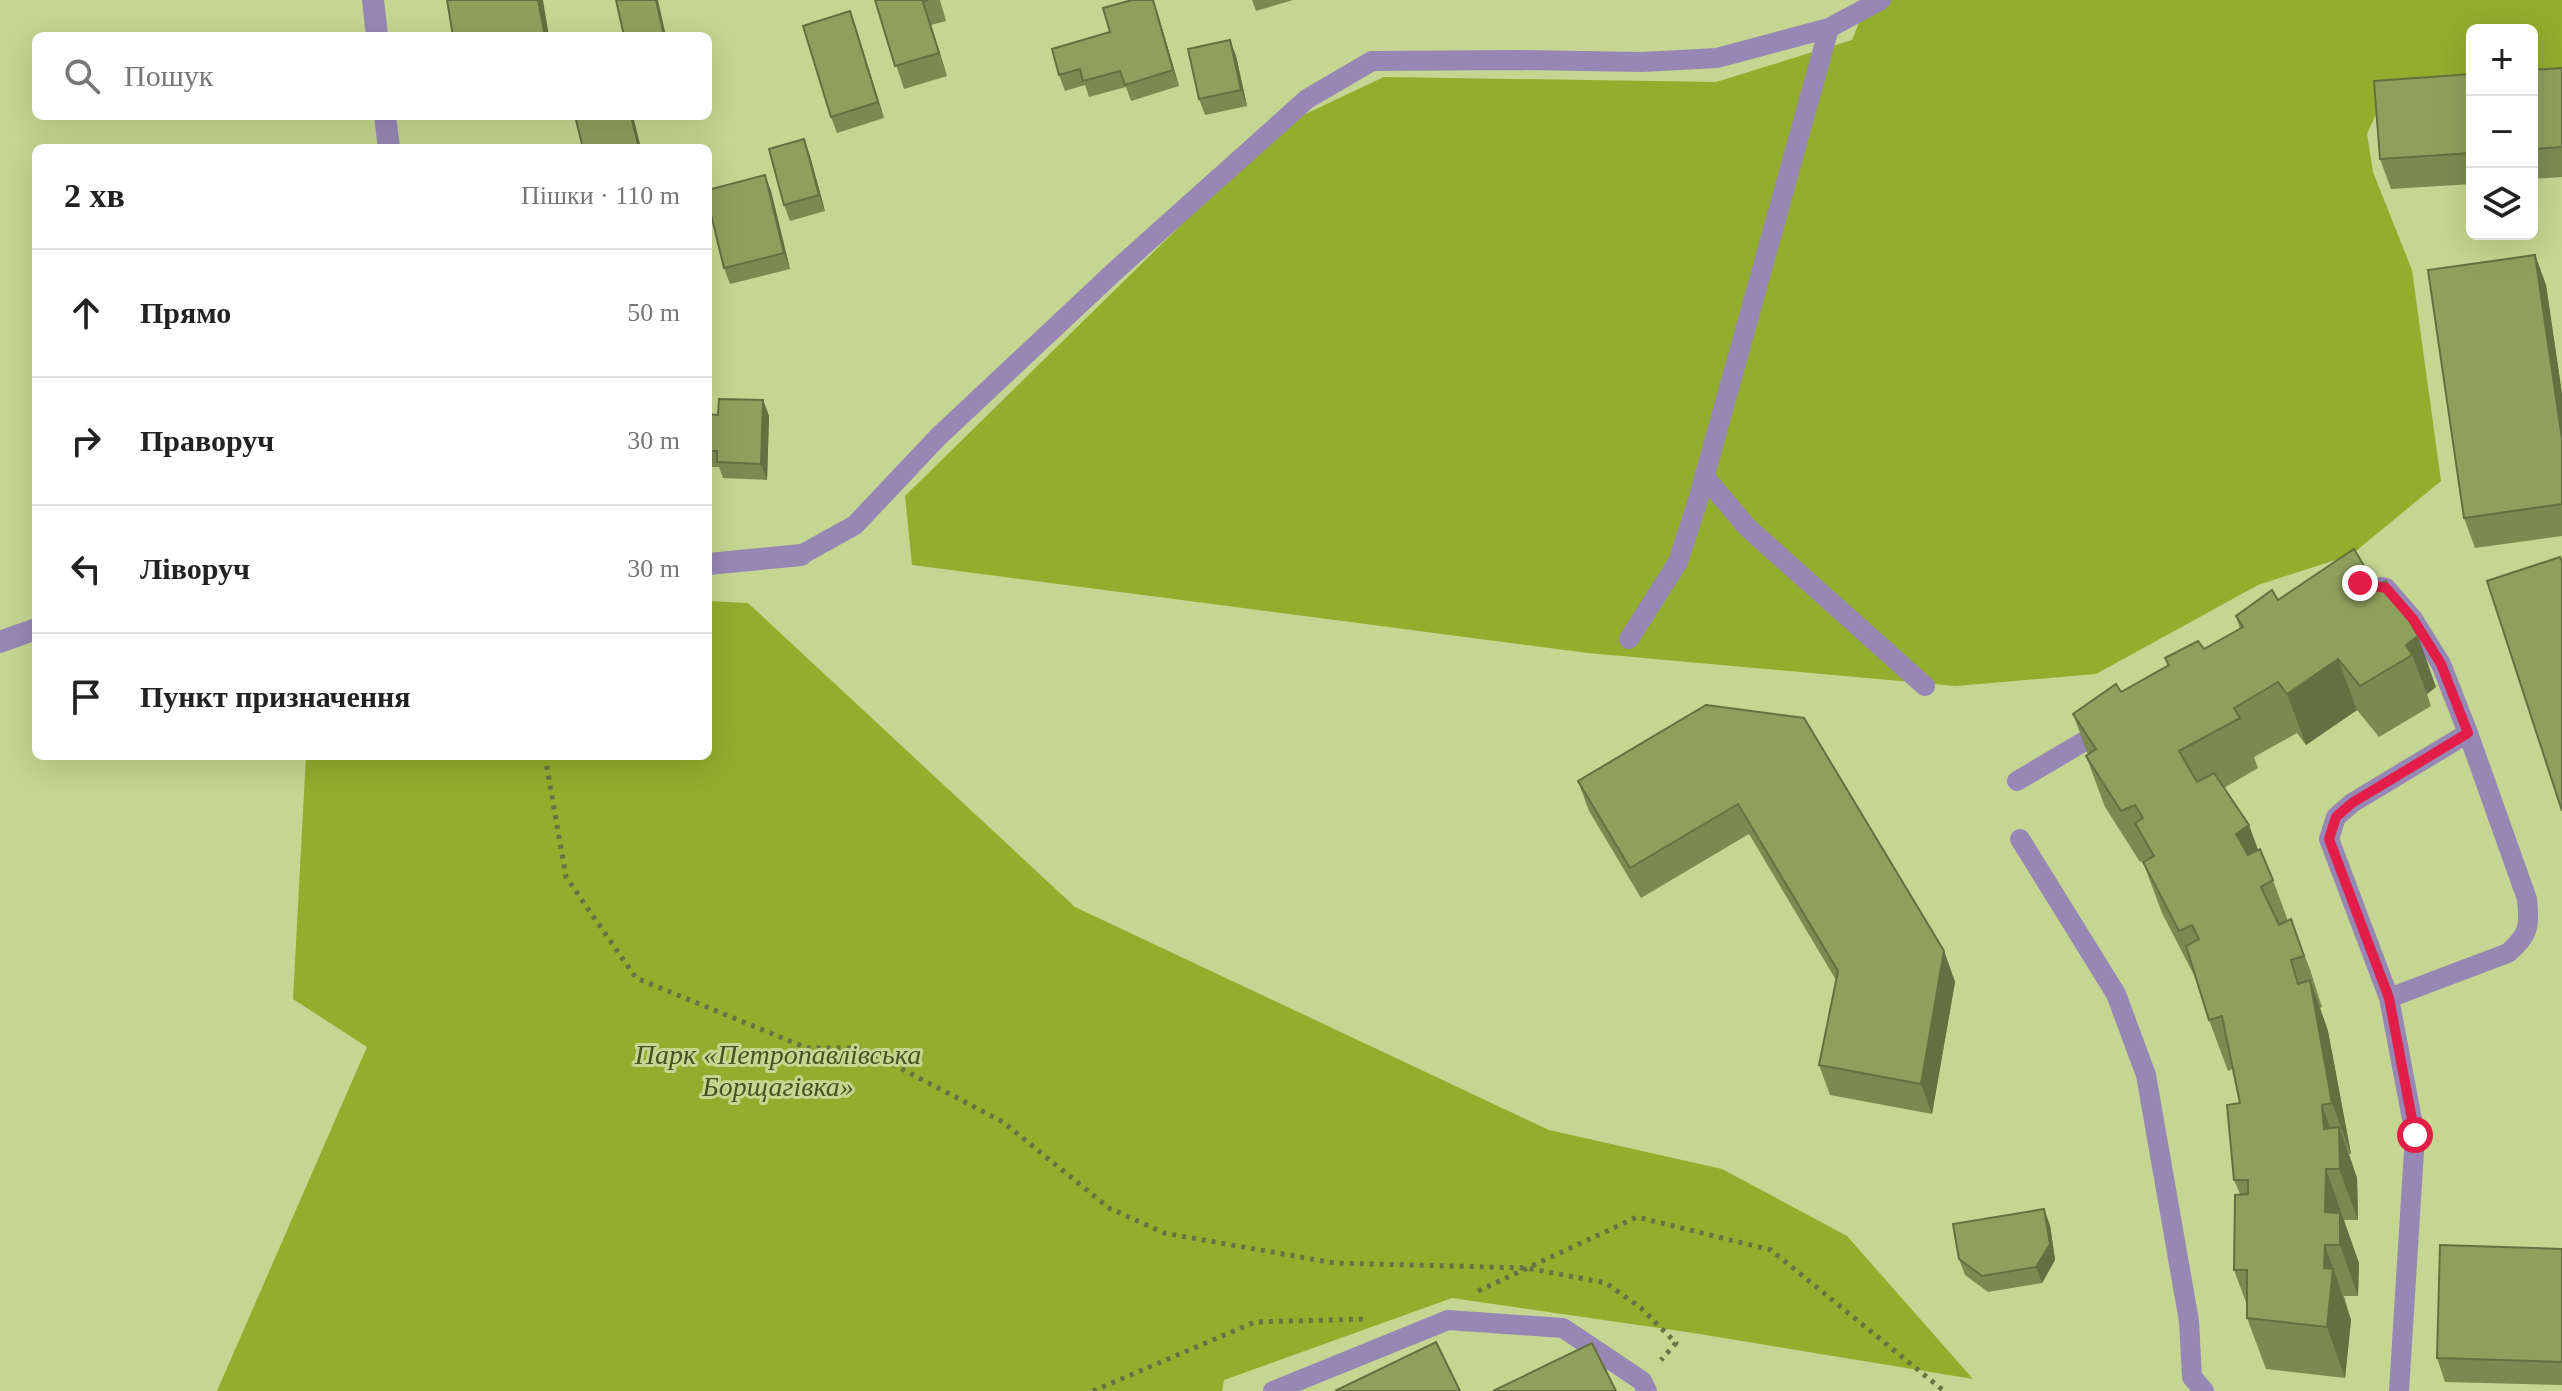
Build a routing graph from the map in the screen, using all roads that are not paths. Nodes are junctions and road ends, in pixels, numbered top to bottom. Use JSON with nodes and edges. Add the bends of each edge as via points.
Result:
{"nodes":[{"id":1,"x":373,"y":0,"type":"edge"},
{"id":2,"x":1881,"y":0,"type":"edge"},
{"id":3,"x":1829,"y":28,"type":"junction"},
{"id":4,"x":377,"y":32,"type":"edge"},
{"id":5,"x":386,"y":120,"type":"edge"},
{"id":6,"x":388,"y":144,"type":"edge"},
{"id":7,"x":1704,"y":476,"type":"junction"},
{"id":8,"x":801,"y":555,"type":"joint"},
{"id":9,"x":712,"y":564,"type":"edge"},
{"id":10,"x":2360,"y":583,"type":"edge"},
{"id":11,"x":32,"y":630,"type":"edge"},
{"id":12,"x":1629,"y":639,"type":"dead end"},
{"id":13,"x":0,"y":642,"type":"edge"},
{"id":14,"x":1925,"y":686,"type":"dead end"},
{"id":15,"x":2123,"y":718,"type":"edge"},
{"id":16,"x":2468,"y":733,"type":"junction"},
{"id":17,"x":2017,"y":781,"type":"dead end"},
{"id":18,"x":2020,"y":839,"type":"dead end"},
{"id":19,"x":2389,"y":998,"type":"junction"},
{"id":20,"x":1645,"y":1386,"type":"edge"},
{"id":21,"x":1273,"y":1391,"type":"edge"},
{"id":22,"x":2204,"y":1391,"type":"edge"},
{"id":23,"x":2399,"y":1391,"type":"edge"}],
"edges":[{"from":1,"to":4,"type":"street"},
{"from":2,"to":3,"type":"lane"},
{"from":3,"to":7,"type":"lane"},
{"from":3,"to":8,"type":"lane","via":[[1717,58],[1372,61],[1307,99],[949,426],[855,525]]},
{"from":5,"to":6,"type":"street"},
{"from":7,"to":12,"type":"lane","via":[[1678,562]]},
{"from":7,"to":14,"type":"lane","via":[[1747,527]]},
{"from":8,"to":9,"type":"street"},
{"from":10,"to":16,"type":"lane","via":[[2386,588],[2413,619],[2441,664]]},
{"from":11,"to":13,"type":"street"},
{"from":15,"to":17,"type":"lane"},
{"from":16,"to":19,"type":"lane","via":[[2352,803],[2336,817],[2329,839]]},
{"from":16,"to":19,"type":"lane","via":[[2527,899],[2530,921],[2523,940],[2508,953]]},
{"from":18,"to":22,"type":"lane","via":[[2116,994],[2146,1075],[2189,1321],[2192,1377]]},
{"from":19,"to":23,"type":"lane","via":[[2415,1135]]},
{"from":20,"to":21,"type":"lane","via":[[1563,1328],[1448,1320]]}]}
